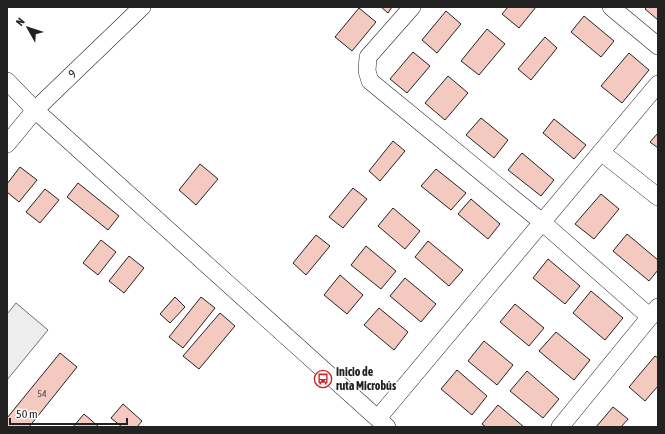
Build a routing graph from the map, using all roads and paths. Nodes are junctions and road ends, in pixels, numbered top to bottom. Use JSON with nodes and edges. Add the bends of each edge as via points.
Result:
{"nodes":[{"id":1,"x":142,"y":7,"type":"edge"},
{"id":2,"x":412,"y":7,"type":"edge"},
{"id":3,"x":611,"y":7,"type":"edge"},
{"id":4,"x":658,"y":46,"type":"edge"},
{"id":5,"x":7,"y":81,"type":"edge"},
{"id":6,"x":658,"y":84,"type":"edge"},
{"id":7,"x":35,"y":110,"type":"junction"},
{"id":8,"x":7,"y":144,"type":"edge"},
{"id":9,"x":601,"y":152,"type":"junction"},
{"id":10,"x":658,"y":197,"type":"edge"},
{"id":11,"x":542,"y":222,"type":"junction"},
{"id":12,"x":654,"y":312,"type":"edge"},
{"id":13,"x":383,"y":423,"type":"edge"},
{"id":14,"x":560,"y":427,"type":"edge"}],
"edges":[{"from":1,"to":7,"type":"street","name":"9"},
{"from":2,"to":11,"type":"street","via":[[368,57],[370,82]]},
{"from":3,"to":4,"type":"street"},
{"from":5,"to":7,"type":"street"},
{"from":6,"to":9,"type":"street"},
{"from":7,"to":8,"type":"street","name":"9"},
{"from":7,"to":13,"type":"street"},
{"from":9,"to":10,"type":"street"},
{"from":9,"to":11,"type":"street"},
{"from":11,"to":12,"type":"street"},
{"from":11,"to":13,"type":"street"},
{"from":12,"to":14,"type":"street"}]}
